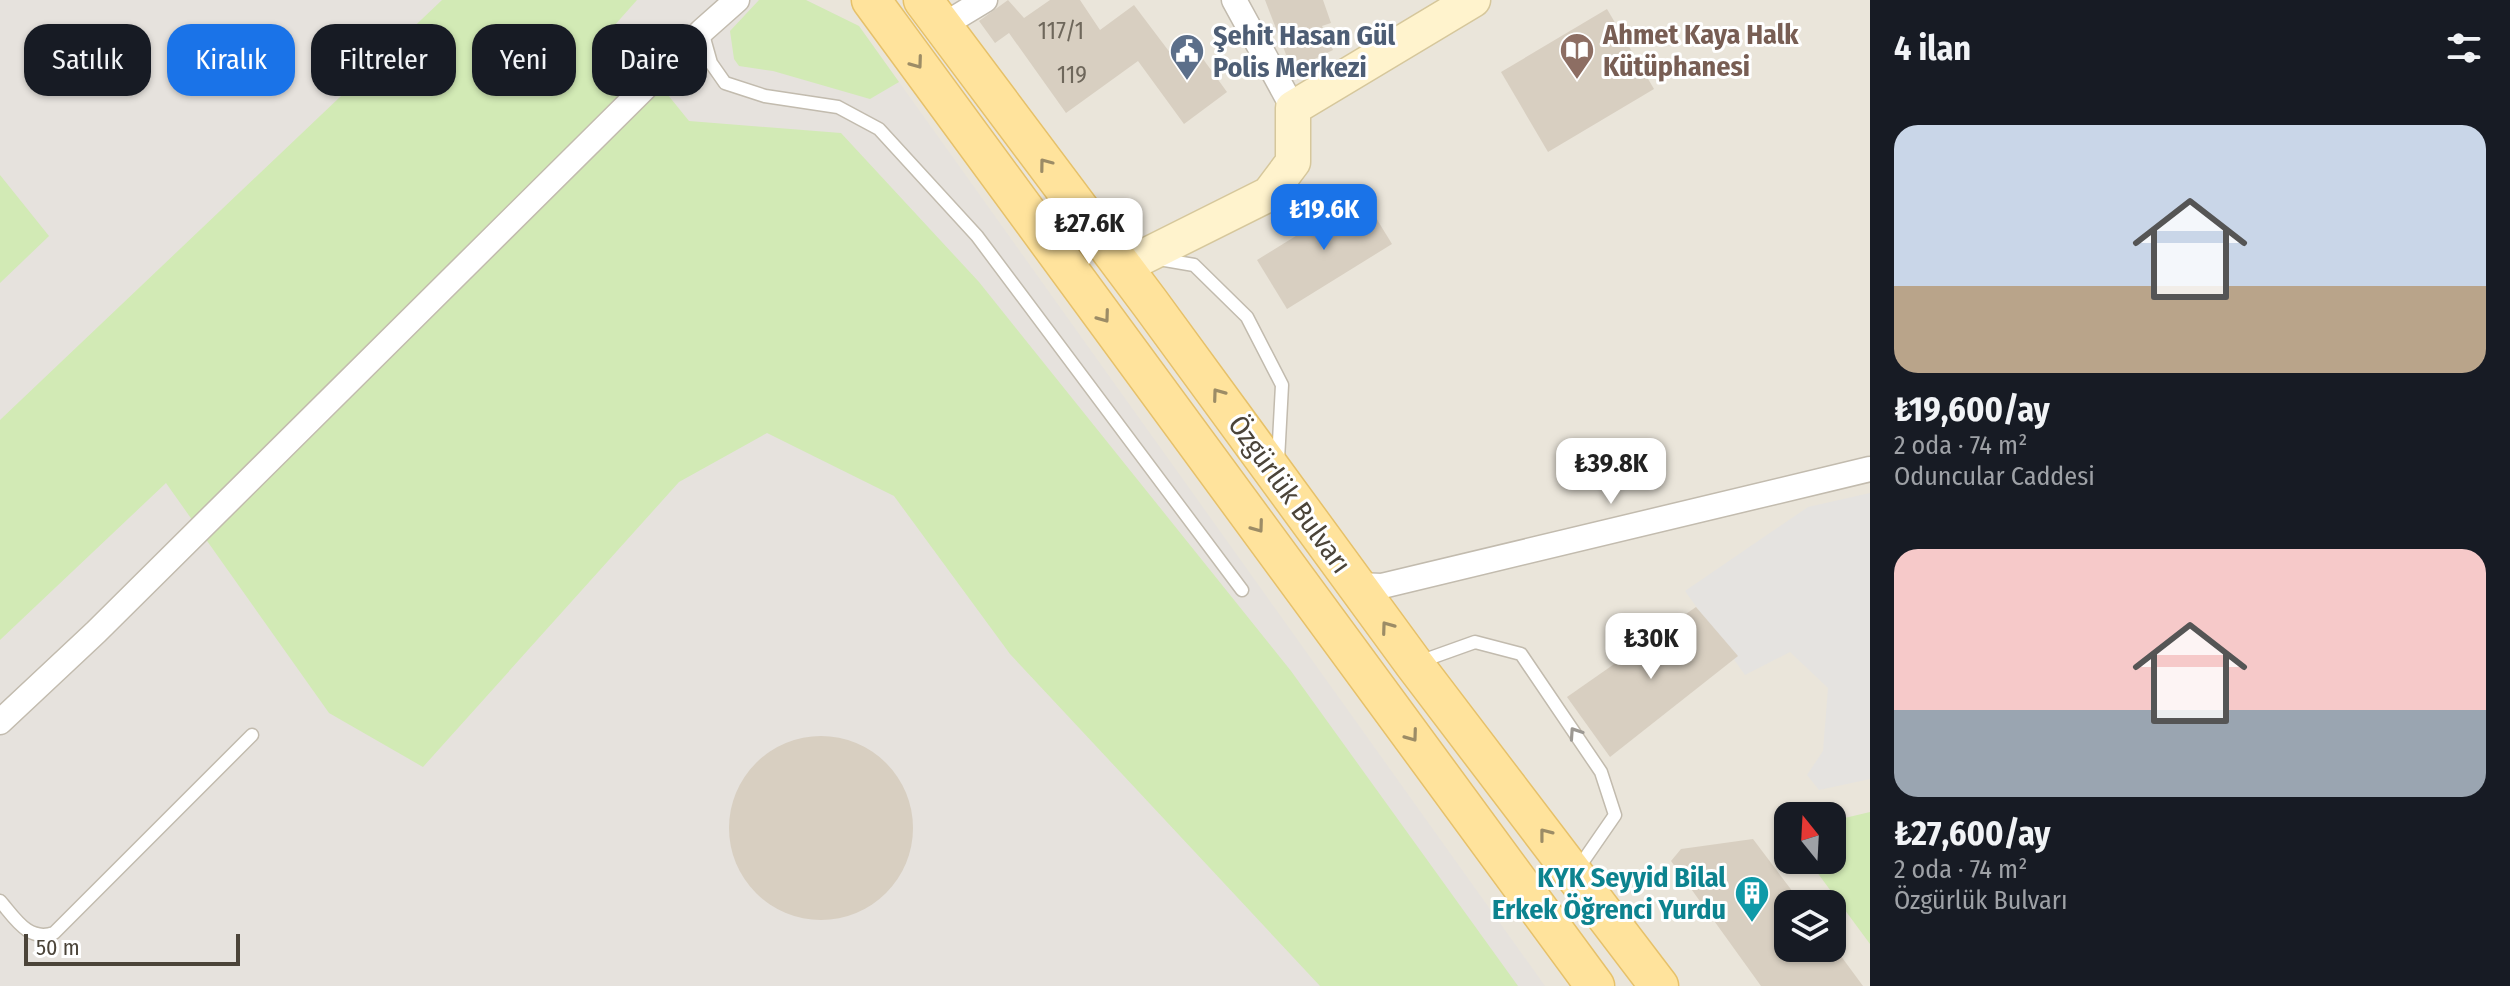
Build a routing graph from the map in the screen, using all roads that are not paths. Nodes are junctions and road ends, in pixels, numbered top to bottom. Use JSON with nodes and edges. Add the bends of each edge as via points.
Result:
{"nodes":[{"id":1,"x":737,"y":0,"type":"edge"},
{"id":2,"x":871,"y":0,"type":"edge"},
{"id":3,"x":985,"y":0,"type":"edge"},
{"id":4,"x":1234,"y":0,"type":"edge"},
{"id":5,"x":1473,"y":0,"type":"edge"},
{"id":6,"x":932,"y":13,"type":"edge"},
{"id":7,"x":707,"y":27,"type":"edge"},
{"id":8,"x":707,"y":49,"type":"edge"},
{"id":9,"x":636,"y":96,"type":"edge"},
{"id":10,"x":1293,"y":108,"type":"junction"},
{"id":11,"x":1095,"y":230,"type":"junction"},
{"id":12,"x":1055,"y":251,"type":"junction"},
{"id":13,"x":1133,"y":262,"type":"junction"},
{"id":14,"x":1870,"y":469,"type":"edge"},
{"id":15,"x":1277,"y":476,"type":"junction"},
{"id":16,"x":1357,"y":585,"type":"junction"},
{"id":17,"x":1242,"y":590,"type":"dead end"},
{"id":18,"x":1414,"y":664,"type":"junction"},
{"id":19,"x":0,"y":722,"type":"edge"},
{"id":20,"x":252,"y":735,"type":"dead end"},
{"id":21,"x":1575,"y":873,"type":"junction"},
{"id":22,"x":0,"y":901,"type":"edge"},
{"id":23,"x":1595,"y":986,"type":"edge"},
{"id":24,"x":1659,"y":986,"type":"edge"}],
"edges":[{"from":1,"to":7,"type":"street"},
{"from":2,"to":12,"type":"main road","name":"Özgürlük Bulvarı","one_way":true},
{"from":3,"to":6,"type":"street"},
{"from":4,"to":10,"type":"street"},
{"from":5,"to":10,"type":"street"},
{"from":11,"to":6,"type":"main road","name":"Özgürlük Bulvarı","one_way":true},
{"from":8,"to":17,"type":"lane","via":[[725,83],[765,96],[838,107],[879,129],[977,236]]},
{"from":9,"to":19,"type":"street"},
{"from":10,"to":13,"type":"street","via":[[1293,162],[1269,194]]},
{"from":11,"to":12,"type":"street"},
{"from":11,"to":13,"type":"main road","name":"Özgürlük Bulvarı"},
{"from":12,"to":23,"type":"main road","name":"Özgürlük Bulvarı","one_way":true},
{"from":15,"to":13,"type":"main road","name":"Özgürlük Bulvarı","one_way":true},
{"from":13,"to":15,"type":"lane","via":[[1194,265],[1247,317],[1282,385]]},
{"from":14,"to":16,"type":"street","via":[[1382,586]]},
{"from":15,"to":16,"type":"main road","name":"Özgürlük Bulvarı"},
{"from":18,"to":16,"type":"main road","name":"Özgürlük Bulvarı","one_way":true},
{"from":21,"to":18,"type":"main road","name":"Özgürlük Bulvarı","one_way":true},
{"from":21,"to":18,"type":"lane","one_way":true,"via":[[1615,815],[1601,772],[1521,654],[1475,642]]},
{"from":20,"to":22,"type":"lane","via":[[54,933],[26,931]]},
{"from":21,"to":24,"type":"main road","name":"Özgürlük Bulvarı"}]}
